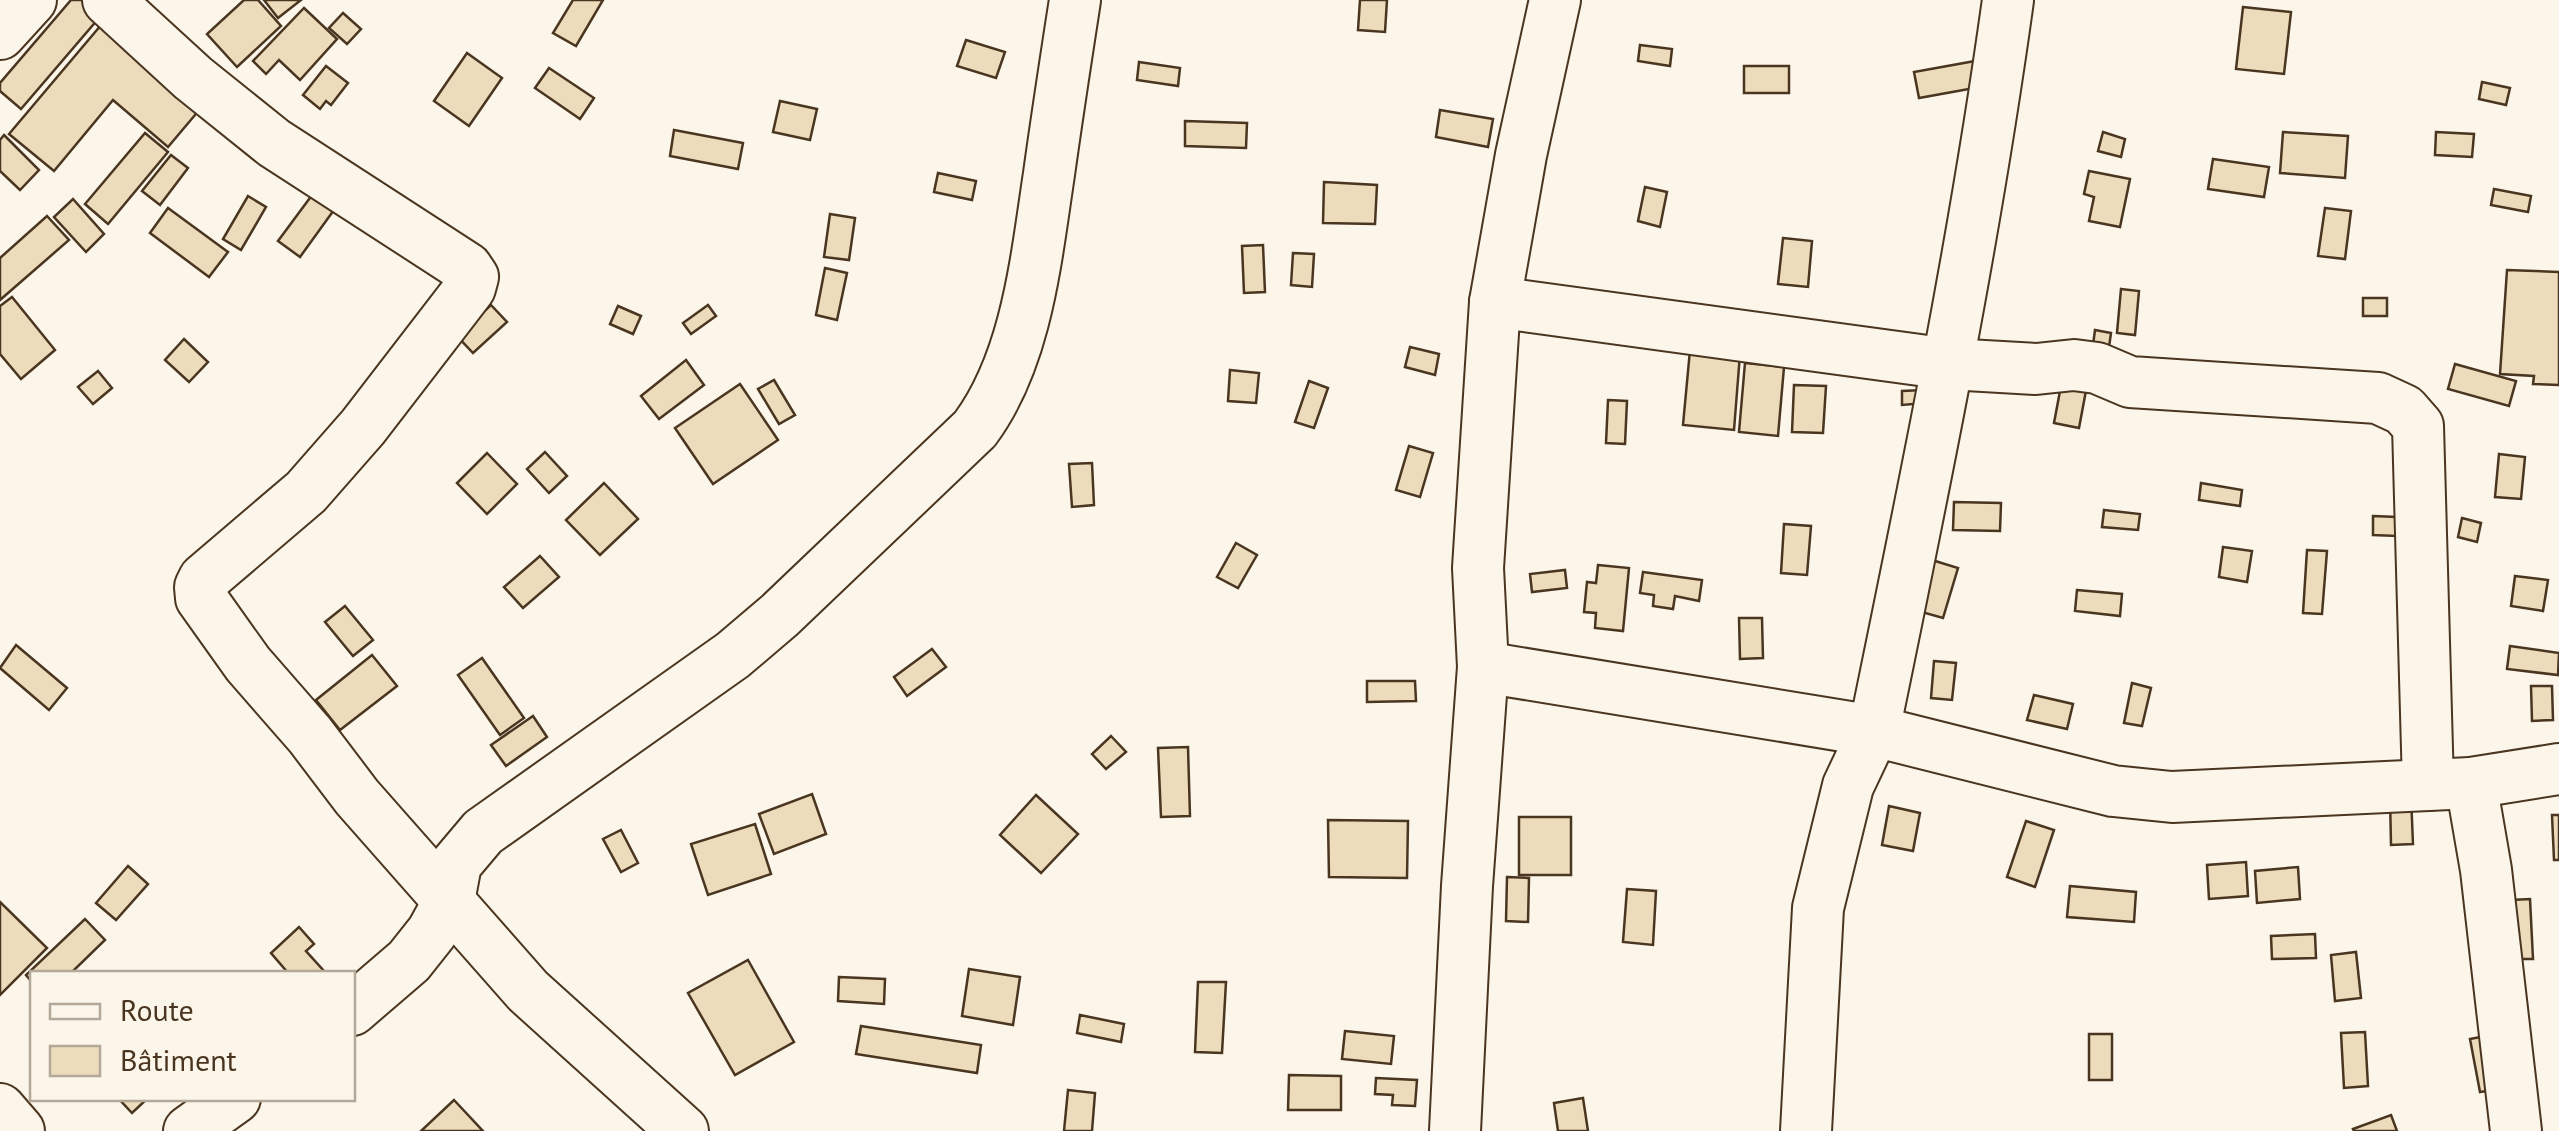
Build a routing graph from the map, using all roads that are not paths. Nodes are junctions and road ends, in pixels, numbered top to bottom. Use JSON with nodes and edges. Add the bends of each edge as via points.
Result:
{"nodes":[{"id":1,"x":31,"y":0,"type":"edge"},
{"id":2,"x":108,"y":0,"type":"edge"},
{"id":3,"x":1075,"y":0,"type":"edge"},
{"id":4,"x":1555,"y":0,"type":"edge"},
{"id":5,"x":2008,"y":0,"type":"edge"},
{"id":6,"x":0,"y":34,"type":"edge"},
{"id":7,"x":1495,"y":302,"type":"junction"},
{"id":8,"x":1949,"y":364,"type":"junction"},
{"id":9,"x":1483,"y":666,"type":"junction"},
{"id":10,"x":1874,"y":732,"type":"junction"},
{"id":11,"x":2559,"y":769,"type":"edge"},
{"id":12,"x":2450,"y":784,"type":"junction"},
{"id":13,"x":449,"y":901,"type":"junction"},
{"id":14,"x":355,"y":1007,"type":"edge"},
{"id":15,"x":231,"y":1101,"type":"edge"},
{"id":16,"x":0,"y":1109,"type":"edge"},
{"id":17,"x":19,"y":1131,"type":"edge"},
{"id":18,"x":189,"y":1131,"type":"edge"},
{"id":19,"x":684,"y":1131,"type":"edge"},
{"id":20,"x":1455,"y":1131,"type":"edge"},
{"id":21,"x":1806,"y":1131,"type":"edge"},
{"id":22,"x":2516,"y":1131,"type":"edge"}],
"edges":[{"from":1,"to":6,"type":"street"},
{"from":2,"to":13,"type":"street","via":[[274,143],[473,276],[432,340],[329,466],[200,588],[208,611],[248,664]]},
{"from":3,"to":13,"type":"street","via":[[1038,250],[992,407],[733,655],[483,832],[456,864]]},
{"from":4,"to":7,"type":"street"},
{"from":5,"to":8,"type":"street"},
{"from":7,"to":8,"type":"street"},
{"from":7,"to":9,"type":"street","via":[[1478,568]]},
{"from":8,"to":10,"type":"street"},
{"from":8,"to":12,"type":"street","via":[[2074,365],[2130,382],[2378,398],[2404,410],[2418,426]]},
{"from":9,"to":10,"type":"street"},
{"from":9,"to":20,"type":"street"},
{"from":10,"to":12,"type":"street","via":[[2113,791],[2172,797]]},
{"from":10,"to":21,"type":"street","via":[[1848,786],[1818,908]]},
{"from":11,"to":12,"type":"street"},
{"from":12,"to":22,"type":"street","via":[[2486,870]]},
{"from":13,"to":14,"type":"street","via":[[409,961]]},
{"from":13,"to":19,"type":"street","via":[[528,991]]},
{"from":15,"to":18,"type":"street"},
{"from":16,"to":17,"type":"street"}]}
